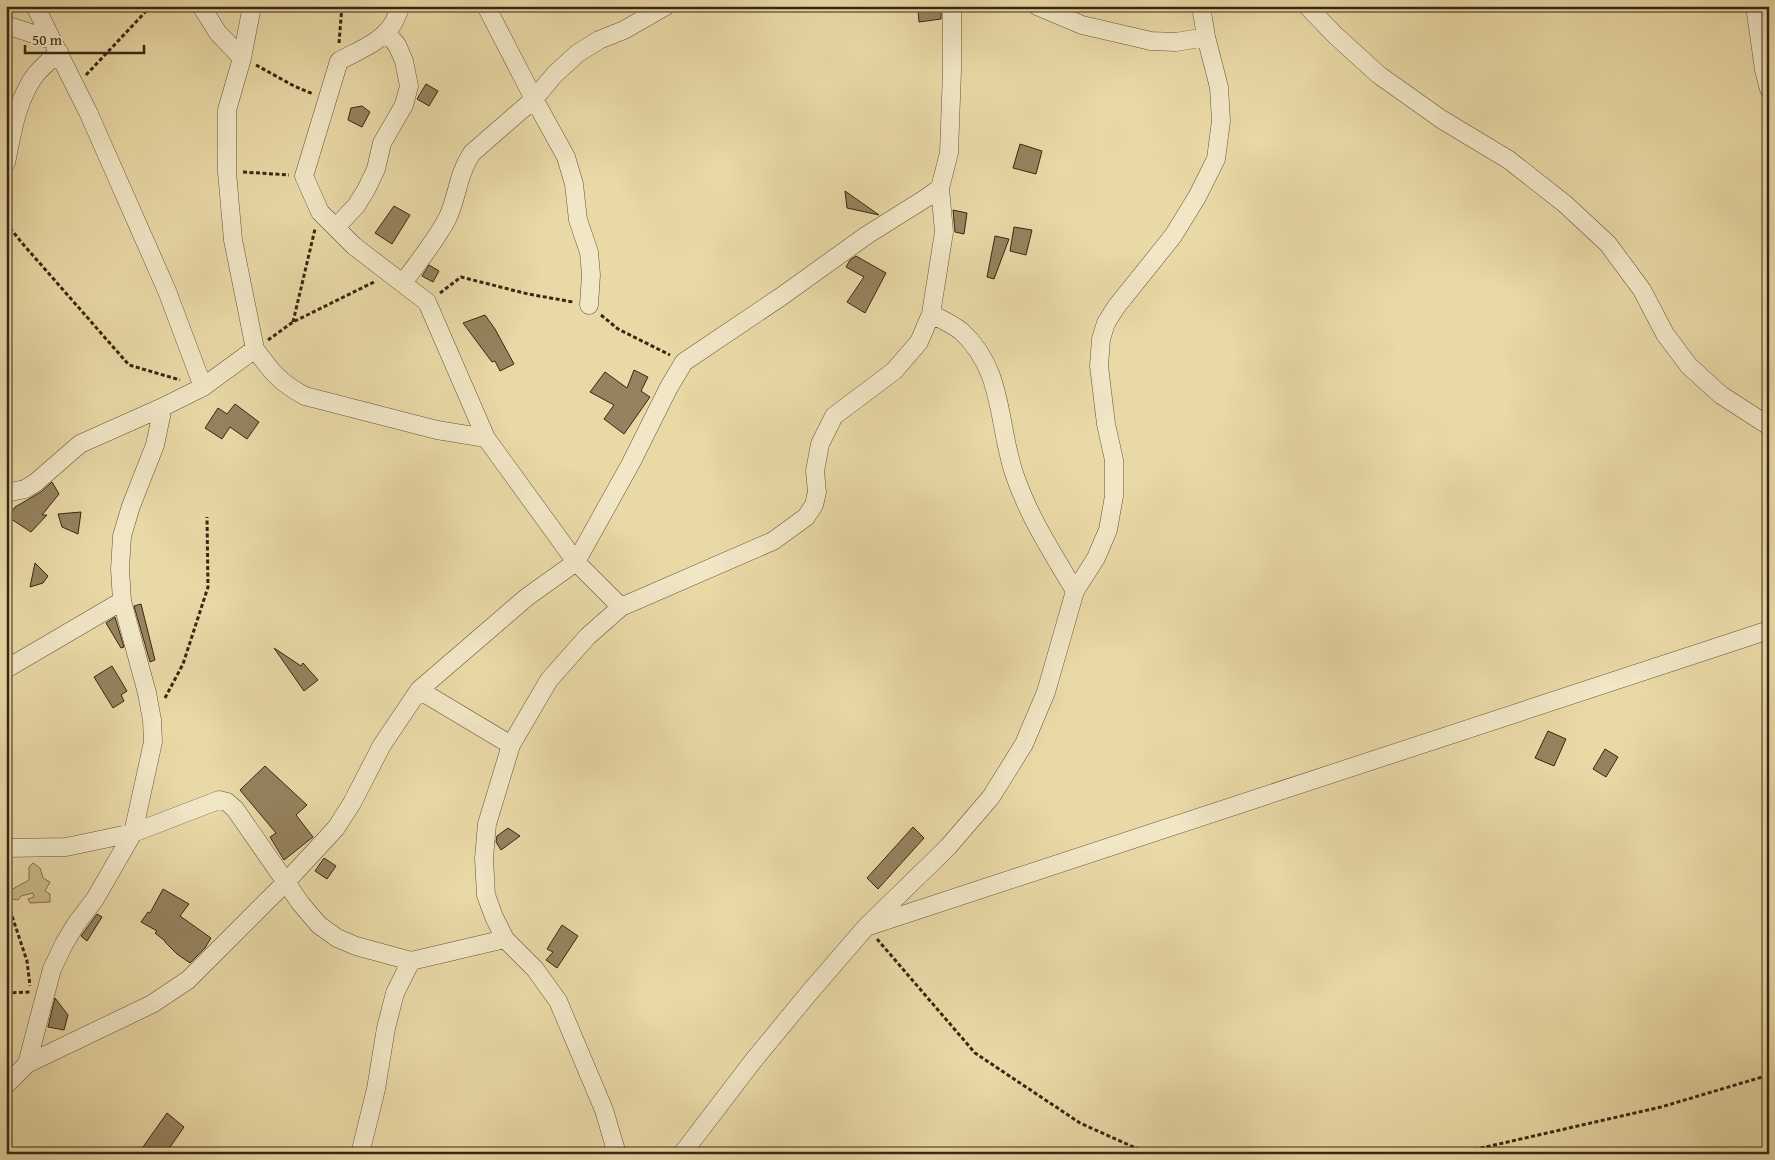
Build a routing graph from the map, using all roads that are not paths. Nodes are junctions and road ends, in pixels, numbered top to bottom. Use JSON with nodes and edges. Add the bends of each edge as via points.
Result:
{"nodes":[{"id":1,"x":35,"y":6,"type":"edge"},
{"id":2,"x":201,"y":6,"type":"edge"},
{"id":3,"x":252,"y":6,"type":"edge"},
{"id":4,"x":401,"y":6,"type":"edge"},
{"id":5,"x":486,"y":6,"type":"edge"},
{"id":6,"x":666,"y":6,"type":"edge"},
{"id":7,"x":952,"y":6,"type":"edge"},
{"id":8,"x":1037,"y":6,"type":"edge"},
{"id":9,"x":1201,"y":6,"type":"edge"},
{"id":10,"x":1307,"y":6,"type":"edge"},
{"id":11,"x":1755,"y":6,"type":"edge"},
{"id":12,"x":6,"y":25,"type":"edge"},
{"id":13,"x":386,"y":32,"type":"junction"},
{"id":14,"x":1206,"y":38,"type":"junction"},
{"id":15,"x":55,"y":46,"type":"junction"},
{"id":16,"x":242,"y":58,"type":"junction"},
{"id":17,"x":1769,"y":88,"type":"edge"},
{"id":18,"x":534,"y":99,"type":"junction"},
{"id":19,"x":6,"y":163,"type":"edge"},
{"id":20,"x":940,"y":188,"type":"junction"},
{"id":21,"x":336,"y":228,"type":"junction"},
{"id":22,"x":397,"y":279,"type":"junction"},
{"id":23,"x":588,"y":305,"type":"road end"},
{"id":24,"x":931,"y":314,"type":"junction"},
{"id":25,"x":254,"y":350,"type":"junction"},
{"id":26,"x":202,"y":387,"type":"junction"},
{"id":27,"x":163,"y":407,"type":"junction"},
{"id":28,"x":1769,"y":426,"type":"edge"},
{"id":29,"x":486,"y":438,"type":"junction"},
{"id":30,"x":6,"y":493,"type":"edge"},
{"id":31,"x":576,"y":562,"type":"junction"},
{"id":32,"x":1075,"y":591,"type":"junction"},
{"id":33,"x":122,"y":601,"type":"junction"},
{"id":34,"x":621,"y":608,"type":"junction"},
{"id":35,"x":1769,"y":630,"type":"edge"},
{"id":36,"x":6,"y":669,"type":"edge"},
{"id":37,"x":419,"y":690,"type":"junction"},
{"id":38,"x":511,"y":745,"type":"junction"},
{"id":39,"x":133,"y":833,"type":"junction"},
{"id":40,"x":6,"y":848,"type":"edge"},
{"id":41,"x":287,"y":881,"type":"junction"},
{"id":42,"x":866,"y":927,"type":"junction"},
{"id":43,"x":506,"y":939,"type":"junction"},
{"id":44,"x":411,"y":961,"type":"junction"},
{"id":45,"x":26,"y":1064,"type":"junction"},
{"id":46,"x":6,"y":1085,"type":"edge"},
{"id":47,"x":360,"y":1154,"type":"edge"},
{"id":48,"x":617,"y":1154,"type":"edge"},
{"id":49,"x":682,"y":1154,"type":"edge"}],
"edges":[{"from":1,"to":15,"type":"street"},
{"from":2,"to":16,"type":"street","via":[[218,33]]},
{"from":3,"to":16,"type":"street"},
{"from":4,"to":13,"type":"street"},
{"from":5,"to":18,"type":"street"},
{"from":6,"to":18,"type":"street","via":[[578,53]]},
{"from":7,"to":20,"type":"street","via":[[949,153]]},
{"from":8,"to":14,"type":"street","via":[[1082,26],[1151,41]]},
{"from":9,"to":14,"type":"street"},
{"from":10,"to":28,"type":"street","via":[[1379,76],[1509,160],[1565,204],[1608,244],[1642,290],[1665,334],[1690,366],[1721,395]]},
{"from":11,"to":17,"type":"street"},
{"from":12,"to":15,"type":"street"},
{"from":13,"to":21,"type":"street","via":[[404,61],[409,86],[404,105],[382,143],[376,169],[366,190]]},
{"from":13,"to":21,"type":"street","via":[[339,61],[304,176],[320,212]]},
{"from":14,"to":32,"type":"street","via":[[1219,87],[1221,121],[1216,159],[1198,197],[1173,236],[1106,323],[1099,366],[1114,460],[1114,496],[1108,530],[1096,558]]},
{"from":15,"to":19,"type":"street","via":[[18,109]]},
{"from":15,"to":26,"type":"street","via":[[167,291]]},
{"from":16,"to":25,"type":"street","via":[[228,110],[227,172],[233,240]]},
{"from":18,"to":22,"type":"street","via":[[472,153],[459,177],[448,217]]},
{"from":18,"to":23,"type":"street","via":[[566,156],[574,184],[578,220],[590,252]]},
{"from":20,"to":24,"type":"street","via":[[944,232]]},
{"from":20,"to":31,"type":"street","via":[[866,235],[684,362]]},
{"from":21,"to":22,"type":"street"},
{"from":22,"to":29,"type":"street","via":[[427,302]]},
{"from":24,"to":32,"type":"street","via":[[960,330],[980,354],[992,376],[1014,475],[1042,536]]},
{"from":24,"to":34,"type":"street","via":[[919,342],[894,371],[834,416],[820,444],[817,492],[806,517],[773,541]]},
{"from":25,"to":26,"type":"street"},
{"from":25,"to":29,"type":"street","via":[[275,376],[305,396],[436,430]]},
{"from":26,"to":27,"type":"street"},
{"from":27,"to":30,"type":"street","via":[[80,444],[36,483]]},
{"from":27,"to":33,"type":"street","via":[[155,445],[122,536]]},
{"from":29,"to":31,"type":"street"},
{"from":31,"to":34,"type":"street"},
{"from":31,"to":37,"type":"street","via":[[527,598]]},
{"from":32,"to":42,"type":"street","via":[[1046,692],[1024,744],[991,797],[948,847]]},
{"from":33,"to":36,"type":"street"},
{"from":33,"to":39,"type":"street","via":[[152,720],[153,742]]},
{"from":34,"to":38,"type":"street","via":[[588,636],[549,680]]},
{"from":35,"to":42,"type":"street"},
{"from":37,"to":38,"type":"street"},
{"from":37,"to":41,"type":"street","via":[[382,745],[336,828]]},
{"from":38,"to":43,"type":"street","via":[[486,824],[484,858],[486,895]]},
{"from":39,"to":40,"type":"street","via":[[66,847]]},
{"from":39,"to":41,"type":"street","via":[[219,800],[227,802]]},
{"from":39,"to":45,"type":"street","via":[[52,969]]},
{"from":41,"to":44,"type":"street","via":[[319,925],[337,938]]},
{"from":41,"to":45,"type":"street","via":[[188,980],[152,1004]]},
{"from":42,"to":49,"type":"street","via":[[753,1061]]},
{"from":43,"to":44,"type":"street"},
{"from":43,"to":48,"type":"street","via":[[535,969],[558,1001],[604,1110]]},
{"from":44,"to":47,"type":"street","via":[[395,993]]},
{"from":45,"to":46,"type":"street"}]}
